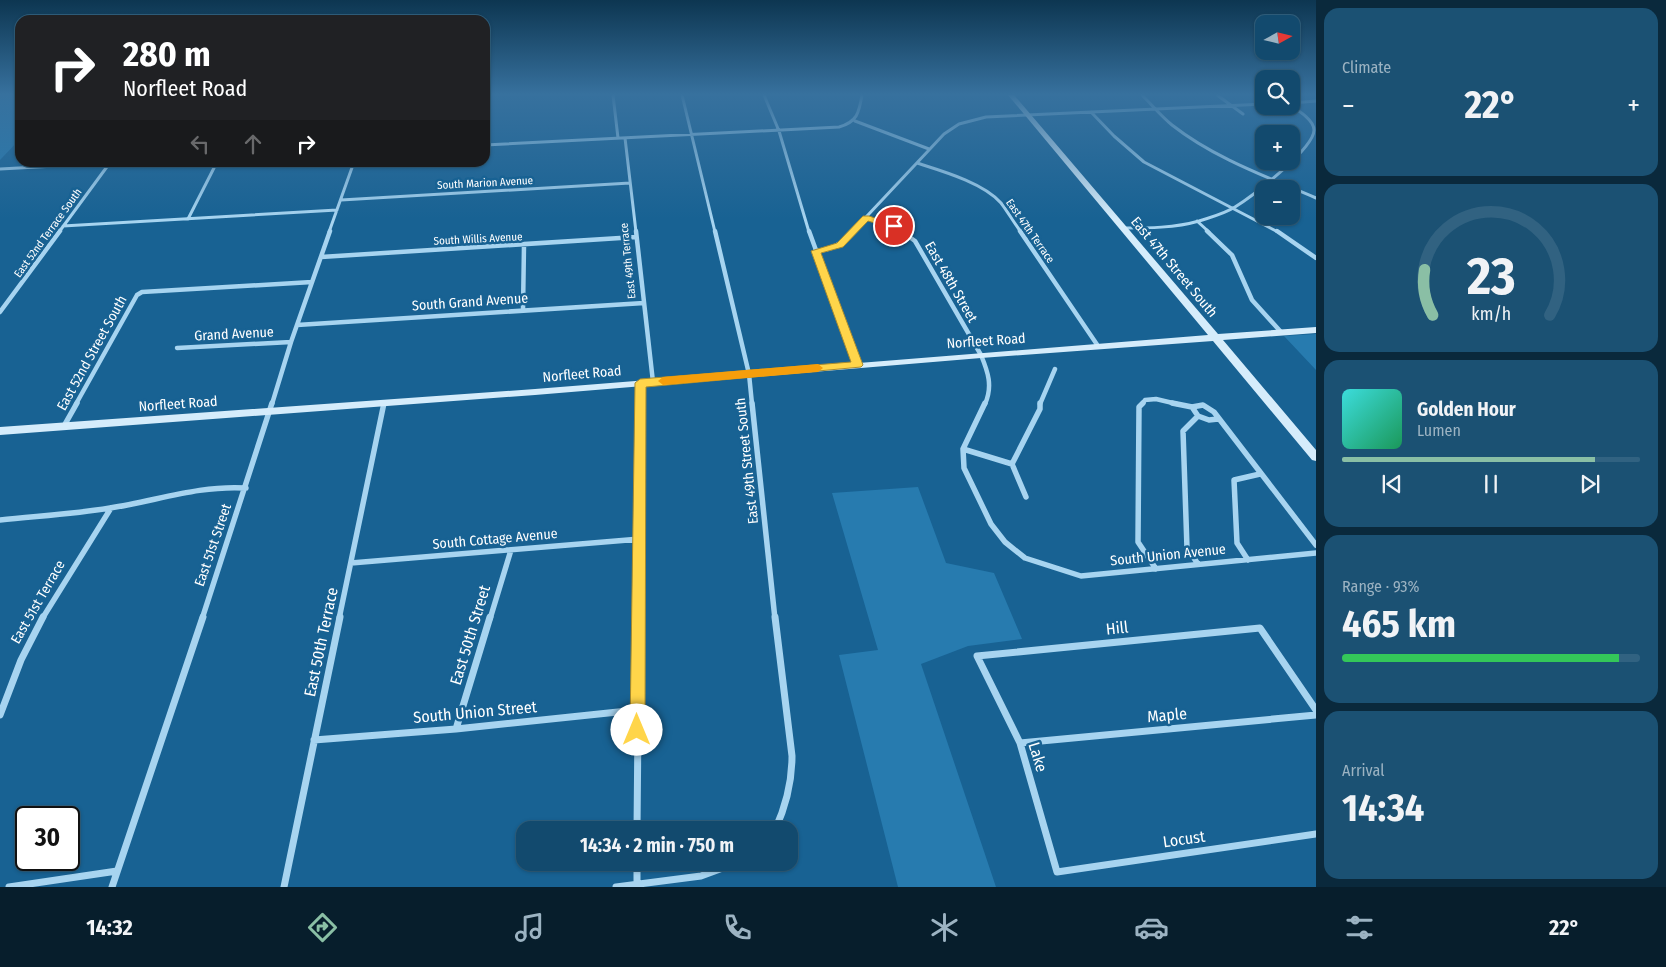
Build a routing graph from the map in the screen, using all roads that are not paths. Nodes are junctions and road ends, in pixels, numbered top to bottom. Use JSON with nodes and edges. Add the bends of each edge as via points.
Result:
{"nodes":[{"id":1,"x":661,"y":136,"type":"edge"},
{"id":2,"x":692,"y":136,"type":"edge"},
{"id":3,"x":781,"y":136,"type":"edge"},
{"id":4,"x":896,"y":136,"type":"edge"},
{"id":5,"x":942,"y":136,"type":"edge"},
{"id":6,"x":1047,"y":136,"type":"edge"},
{"id":7,"x":1114,"y":136,"type":"edge"},
{"id":8,"x":1188,"y":136,"type":"edge"},
{"id":9,"x":1312,"y":136,"type":"edge"},
{"id":10,"x":618,"y":138,"type":"joint"},
{"id":11,"x":625,"y":138,"type":"junction"},
{"id":12,"x":490,"y":145,"type":"edge"},
{"id":13,"x":929,"y":149,"type":"junction"},
{"id":14,"x":917,"y":163,"type":"junction"},
{"id":15,"x":35,"y":167,"type":"edge"},
{"id":16,"x":107,"y":167,"type":"edge"},
{"id":17,"x":214,"y":167,"type":"edge"},
{"id":18,"x":352,"y":167,"type":"edge"},
{"id":19,"x":0,"y":169,"type":"edge"},
{"id":20,"x":1271,"y":178,"type":"junction"},
{"id":21,"x":630,"y":183,"type":"junction"},
{"id":22,"x":1316,"y":198,"type":"edge"},
{"id":23,"x":341,"y":200,"type":"junction"},
{"id":24,"x":1234,"y":208,"type":"junction"},
{"id":25,"x":337,"y":210,"type":"junction"},
{"id":26,"x":866,"y":218,"type":"junction"},
{"id":27,"x":188,"y":219,"type":"junction"},
{"id":28,"x":1197,"y":221,"type":"junction"},
{"id":29,"x":64,"y":226,"type":"junction"},
{"id":30,"x":1123,"y":228,"type":"junction"},
{"id":31,"x":636,"y":237,"type":"junction"},
{"id":32,"x":524,"y":245,"type":"junction"},
{"id":33,"x":815,"y":251,"type":"junction"},
{"id":34,"x":321,"y":257,"type":"junction"},
{"id":35,"x":1316,"y":258,"type":"edge"},
{"id":36,"x":312,"y":282,"type":"junction"},
{"id":37,"x":644,"y":303,"type":"junction"},
{"id":38,"x":522,"y":310,"type":"junction"},
{"id":39,"x":0,"y":312,"type":"edge"},
{"id":40,"x":297,"y":325,"type":"junction"},
{"id":41,"x":1316,"y":330,"type":"edge"},
{"id":42,"x":1281,"y":332,"type":"junction"},
{"id":43,"x":1215,"y":337,"type":"junction"},
{"id":44,"x":291,"y":342,"type":"junction"},
{"id":45,"x":1098,"y":346,"type":"junction"},
{"id":46,"x":177,"y":348,"type":"dead end"},
{"id":47,"x":981,"y":355,"type":"junction"},
{"id":48,"x":858,"y":365,"type":"junction"},
{"id":49,"x":1055,"y":369,"type":"dead end"},
{"id":50,"x":750,"y":374,"type":"junction"},
{"id":51,"x":653,"y":382,"type":"junction"},
{"id":52,"x":640,"y":383,"type":"junction"},
{"id":53,"x":384,"y":402,"type":"junction"},
{"id":54,"x":1192,"y":407,"type":"junction"},
{"id":55,"x":270,"y":410,"type":"junction"},
{"id":56,"x":1198,"y":416,"type":"junction"},
{"id":57,"x":1218,"y":418,"type":"junction"},
{"id":58,"x":64,"y":426,"type":"junction"},
{"id":59,"x":0,"y":431,"type":"edge"},
{"id":60,"x":963,"y":449,"type":"junction"},
{"id":61,"x":1316,"y":457,"type":"edge"},
{"id":62,"x":1012,"y":464,"type":"junction"},
{"id":63,"x":1260,"y":474,"type":"junction"},
{"id":64,"x":246,"y":488,"type":"junction"},
{"id":65,"x":1026,"y":496,"type":"dead end"},
{"id":66,"x":111,"y":508,"type":"junction"},
{"id":67,"x":0,"y":520,"type":"edge"},
{"id":68,"x":640,"y":539,"type":"junction"},
{"id":69,"x":1316,"y":545,"type":"edge"},
{"id":70,"x":511,"y":550,"type":"junction"},
{"id":71,"x":1316,"y":553,"type":"edge"},
{"id":72,"x":1248,"y":560,"type":"junction"},
{"id":73,"x":351,"y":563,"type":"junction"},
{"id":74,"x":1198,"y":564,"type":"junction"},
{"id":75,"x":1156,"y":568,"type":"junction"},
{"id":76,"x":977,"y":656,"type":"joint"},
{"id":77,"x":637,"y":710,"type":"junction"},
{"id":78,"x":1316,"y":710,"type":"edge"},
{"id":79,"x":0,"y":715,"type":"edge"},
{"id":80,"x":1316,"y":715,"type":"edge"},
{"id":81,"x":456,"y":729,"type":"junction"},
{"id":82,"x":314,"y":740,"type":"junction"},
{"id":83,"x":1020,"y":742,"type":"junction"},
{"id":84,"x":637,"y":821,"type":"edge"},
{"id":85,"x":779,"y":821,"type":"edge"},
{"id":86,"x":1316,"y":834,"type":"edge"},
{"id":87,"x":117,"y":871,"type":"junction"},
{"id":88,"x":637,"y":871,"type":"edge"},
{"id":89,"x":715,"y":871,"type":"edge"},
{"id":90,"x":1057,"y":872,"type":"joint"},
{"id":91,"x":637,"y":886,"type":"edge"},
{"id":92,"x":9,"y":887,"type":"edge"},
{"id":93,"x":112,"y":887,"type":"edge"},
{"id":94,"x":284,"y":887,"type":"edge"},
{"id":95,"x":616,"y":887,"type":"edge"}],
"edges":[{"from":1,"to":11,"type":"street"},
{"from":2,"to":50,"type":"street","name":"East 49th Street South"},
{"from":3,"to":33,"type":"street"},
{"from":4,"to":13,"type":"street"},
{"from":5,"to":13,"type":"street"},
{"from":6,"to":30,"type":"street","name":"East 47th Street South"},
{"from":7,"to":24,"type":"street","via":[[1144,162]]},
{"from":8,"to":20,"type":"street","via":[[1231,161]]},
{"from":9,"to":20,"type":"street","via":[[1300,153]]},
{"from":10,"to":11,"type":"street"},
{"from":10,"to":12,"type":"street"},
{"from":11,"to":21,"type":"street","name":"East 49th Terrace"},
{"from":13,"to":14,"type":"street"},
{"from":14,"to":26,"type":"street"},
{"from":14,"to":45,"type":"street","name":"East 47th Terrace","via":[[966,180],[1000,202]]},
{"from":15,"to":19,"type":"street"},
{"from":16,"to":29,"type":"street","name":"East 52nd Terrace South"},
{"from":17,"to":27,"type":"street"},
{"from":18,"to":23,"type":"street"},
{"from":20,"to":22,"type":"street"},
{"from":20,"to":24,"type":"street"},
{"from":21,"to":23,"type":"street","name":"South Marion Avenue"},
{"from":21,"to":31,"type":"street","name":"East 49th Terrace"},
{"from":23,"to":25,"type":"street","name":"East 51st Street"},
{"from":24,"to":28,"type":"street"},
{"from":24,"to":35,"type":"street","via":[[1275,230]]},
{"from":25,"to":27,"type":"street"},
{"from":25,"to":34,"type":"street","name":"East 51st Street"},
{"from":26,"to":33,"type":"street","via":[[840,245]]},
{"from":26,"to":47,"type":"street","name":"East 48th Street","via":[[894,226],[915,241]]},
{"from":27,"to":29,"type":"street"},
{"from":28,"to":30,"type":"street","via":[[1162,227]]},
{"from":28,"to":42,"type":"street","via":[[1232,255],[1252,300]]},
{"from":29,"to":39,"type":"street","name":"East 52nd Terrace South"},
{"from":30,"to":43,"type":"street","name":"East 47th Street South"},
{"from":31,"to":32,"type":"street","name":"South Willis Avenue"},
{"from":31,"to":37,"type":"street","name":"East 49th Terrace"},
{"from":32,"to":34,"type":"street","name":"South Willis Avenue"},
{"from":32,"to":38,"type":"street"},
{"from":33,"to":48,"type":"street"},
{"from":34,"to":36,"type":"street","name":"East 51st Street"},
{"from":36,"to":40,"type":"street","name":"East 51st Street"},
{"from":36,"to":58,"type":"street","name":"East 52nd Street South","via":[[142,292],[137,295]]},
{"from":37,"to":38,"type":"street","name":"South Grand Avenue"},
{"from":37,"to":51,"type":"street","name":"East 49th Terrace"},
{"from":38,"to":40,"type":"street","name":"South Grand Avenue"},
{"from":40,"to":44,"type":"street","name":"East 51st Street"},
{"from":41,"to":42,"type":"street","name":"Norfleet Road"},
{"from":42,"to":43,"type":"street","name":"Norfleet Road"},
{"from":43,"to":45,"type":"street","name":"Norfleet Road"},
{"from":43,"to":61,"type":"street","name":"East 47th Street South"},
{"from":44,"to":46,"type":"street","name":"Grand Avenue"},
{"from":44,"to":55,"type":"street","name":"East 51st Street"},
{"from":45,"to":47,"type":"street","name":"Norfleet Road"},
{"from":47,"to":48,"type":"street","name":"Norfleet Road"},
{"from":47,"to":60,"type":"street","name":"East 48th Street","via":[[989,375],[990,393]]},
{"from":48,"to":50,"type":"street","name":"Norfleet Road"},
{"from":49,"to":62,"type":"street","via":[[1040,409]]},
{"from":50,"to":51,"type":"street","name":"Norfleet Road"},
{"from":50,"to":85,"type":"street","name":"East 49th Street South","via":[[792,756],[792,778]]},
{"from":51,"to":52,"type":"street","name":"Norfleet Road"},
{"from":52,"to":53,"type":"street","name":"Norfleet Road"},
{"from":52,"to":68,"type":"street"},
{"from":53,"to":55,"type":"street","name":"Norfleet Road"},
{"from":53,"to":73,"type":"street","name":"East 50th Terrace"},
{"from":54,"to":56,"type":"street"},
{"from":54,"to":57,"type":"street","via":[[1198,404],[1208,406]]},
{"from":54,"to":75,"type":"street","via":[[1156,399],[1145,400],[1139,407],[1138,542]]},
{"from":55,"to":58,"type":"street","name":"Norfleet Road"},
{"from":55,"to":64,"type":"street","name":"East 51st Street"},
{"from":56,"to":57,"type":"street","via":[[1209,420]]},
{"from":56,"to":74,"type":"street","via":[[1183,431],[1188,548]]},
{"from":57,"to":63,"type":"street"},
{"from":58,"to":59,"type":"street","name":"Norfleet Road"},
{"from":60,"to":62,"type":"street"},
{"from":60,"to":75,"type":"street","name":"South Union Avenue","via":[[964,468],[991,524],[1005,542],[1025,558],[1081,576]]},
{"from":62,"to":65,"type":"street"},
{"from":63,"to":69,"type":"street"},
{"from":63,"to":72,"type":"street","via":[[1234,480],[1237,543]]},
{"from":64,"to":66,"type":"street","via":[[190,491]]},
{"from":64,"to":87,"type":"street","name":"East 51st Street"},
{"from":66,"to":67,"type":"street"},
{"from":66,"to":79,"type":"street","name":"East 51st Terrace","via":[[46,609],[21,657]]},
{"from":68,"to":70,"type":"street","name":"South Cottage Avenue"},
{"from":68,"to":77,"type":"street"},
{"from":70,"to":73,"type":"street","name":"South Cottage Avenue"},
{"from":70,"to":81,"type":"street","name":"East 50th Street"},
{"from":71,"to":72,"type":"street","name":"South Union Avenue"},
{"from":72,"to":74,"type":"street","name":"South Union Avenue"},
{"from":73,"to":82,"type":"street","name":"East 50th Terrace"},
{"from":74,"to":75,"type":"street","name":"South Union Avenue"},
{"from":76,"to":78,"type":"street","name":"Hill","via":[[1260,628]]},
{"from":76,"to":83,"type":"street","name":"Lake"},
{"from":77,"to":81,"type":"street","name":"South Union Street"},
{"from":77,"to":84,"type":"street"},
{"from":80,"to":83,"type":"street","name":"Maple"},
{"from":81,"to":82,"type":"street","name":"South Union Street"},
{"from":82,"to":94,"type":"street","name":"East 50th Terrace"},
{"from":83,"to":90,"type":"street","name":"Lake"},
{"from":86,"to":90,"type":"street","name":"Locust"},
{"from":87,"to":92,"type":"street"},
{"from":87,"to":93,"type":"street","name":"East 51st Street"},
{"from":88,"to":91,"type":"street"},
{"from":89,"to":91,"type":"street"},
{"from":91,"to":95,"type":"street"}]}
